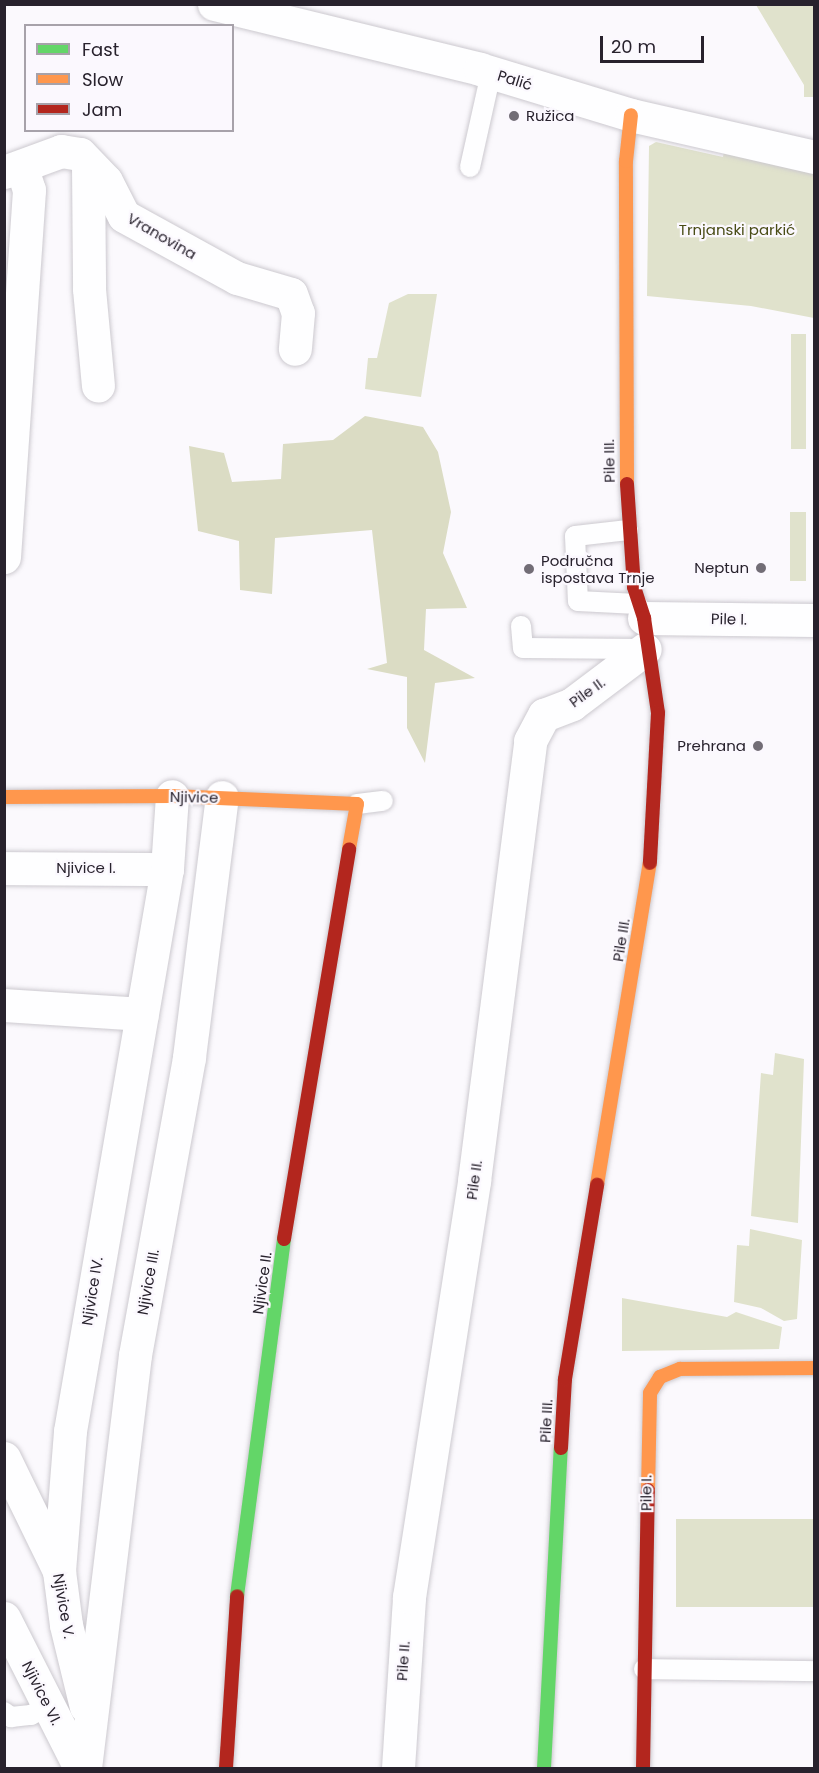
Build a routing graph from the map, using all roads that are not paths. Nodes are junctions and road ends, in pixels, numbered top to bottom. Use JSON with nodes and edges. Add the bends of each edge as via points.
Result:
{"nodes":[{"id":1,"x":214,"y":4,"type":"edge"},
{"id":2,"x":491,"y":73,"type":"junction"},
{"id":3,"x":631,"y":115,"type":"junction"},
{"id":4,"x":814,"y":156,"type":"edge"},
{"id":5,"x":88,"y":165,"type":"junction"},
{"id":6,"x":470,"y":167,"type":"dead end"},
{"id":7,"x":13,"y":170,"type":"edge"},
{"id":8,"x":295,"y":349,"type":"dead end"},
{"id":9,"x":98,"y":386,"type":"dead end"},
{"id":10,"x":628,"y":530,"type":"junction"},
{"id":11,"x":4,"y":556,"type":"edge"},
{"id":12,"x":814,"y":620,"type":"edge"},
{"id":13,"x":642,"y":624,"type":"junction"},
{"id":14,"x":521,"y":626,"type":"dead end"},
{"id":15,"x":172,"y":796,"type":"junction"},
{"id":16,"x":4,"y":797,"type":"edge"},
{"id":17,"x":222,"y":797,"type":"junction"},
{"id":18,"x":382,"y":801,"type":"dead end"},
{"id":19,"x":357,"y":804,"type":"junction"},
{"id":20,"x":4,"y":868,"type":"edge"},
{"id":21,"x":166,"y":869,"type":"junction"},
{"id":22,"x":4,"y":1005,"type":"edge"},
{"id":23,"x":142,"y":1014,"type":"junction"},
{"id":24,"x":814,"y":1368,"type":"edge"},
{"id":25,"x":4,"y":1458,"type":"edge"},
{"id":26,"x":59,"y":1571,"type":"junction"},
{"id":27,"x":4,"y":1618,"type":"edge"},
{"id":28,"x":644,"y":1669,"type":"junction"},
{"id":29,"x":814,"y":1671,"type":"edge"},
{"id":30,"x":48,"y":1706,"type":"junction"},
{"id":31,"x":4,"y":1712,"type":"edge"},
{"id":32,"x":91,"y":1729,"type":"junction"},
{"id":33,"x":82,"y":1768,"type":"edge"},
{"id":34,"x":226,"y":1768,"type":"edge"},
{"id":35,"x":398,"y":1768,"type":"edge"},
{"id":36,"x":544,"y":1768,"type":"edge"},
{"id":37,"x":643,"y":1768,"type":"edge"}],
"edges":[{"from":1,"to":2,"type":"street","name":"Palić"},
{"from":2,"to":3,"type":"street","name":"Palić"},
{"from":2,"to":6,"type":"lane"},
{"from":3,"to":4,"type":"street","name":"Palić"},
{"from":3,"to":10,"type":"street","name":"Pile III.","via":[[625,299]]},
{"from":5,"to":7,"type":"street","name":"Vranovina","via":[[71,150]]},
{"from":5,"to":8,"type":"street","name":"Vranovina","via":[[106,181],[124,216],[237,278],[291,294],[298,313]]},
{"from":5,"to":9,"type":"street","via":[[89,289]]},
{"from":7,"to":11,"type":"street","via":[[29,190]]},
{"from":10,"to":13,"type":"street","name":"Pile III."},
{"from":10,"to":13,"type":"lane","via":[[575,536],[578,601]]},
{"from":12,"to":13,"type":"street","name":"Pile I."},
{"from":13,"to":14,"type":"lane","via":[[523,648]]},
{"from":13,"to":35,"type":"street","name":"Pile II.","via":[[572,704],[544,715],[530,741],[474,1181],[409,1597]]},
{"from":13,"to":36,"type":"street","name":"Pile III.","via":[[658,713],[658,772],[649,870],[565,1379]]},
{"from":15,"to":16,"type":"street","name":"Njivice"},
{"from":15,"to":17,"type":"street","name":"Njivice"},
{"from":15,"to":21,"type":"street","name":"Njivice IV."},
{"from":17,"to":19,"type":"street","name":"Njivice"},
{"from":17,"to":32,"type":"street","name":"Njivice III.","via":[[189,1057],[135,1356]]},
{"from":18,"to":19,"type":"lane","name":"Njivice"},
{"from":19,"to":34,"type":"street","name":"Njivice II.","via":[[288,1212],[236,1603]]},
{"from":20,"to":21,"type":"street","name":"Njivice I."},
{"from":21,"to":23,"type":"street","name":"Njivice IV."},
{"from":22,"to":23,"type":"street"},
{"from":23,"to":26,"type":"street","name":"Njivice IV.","via":[[70,1431]]},
{"from":24,"to":28,"type":"street","name":"Pile I.","via":[[680,1370],[660,1377],[650,1393]]},
{"from":25,"to":26,"type":"street","name":"Njivice V."},
{"from":26,"to":32,"type":"street","name":"Njivice V.","via":[[66,1625]]},
{"from":27,"to":30,"type":"street","name":"Njivice VI."},
{"from":28,"to":29,"type":"lane"},
{"from":28,"to":37,"type":"street","name":"Pile I."},
{"from":30,"to":31,"type":"lane","via":[[31,1715],[11,1718]]},
{"from":30,"to":33,"type":"street","name":"Njivice VI."},
{"from":32,"to":33,"type":"street","name":"Njivice III."}]}
